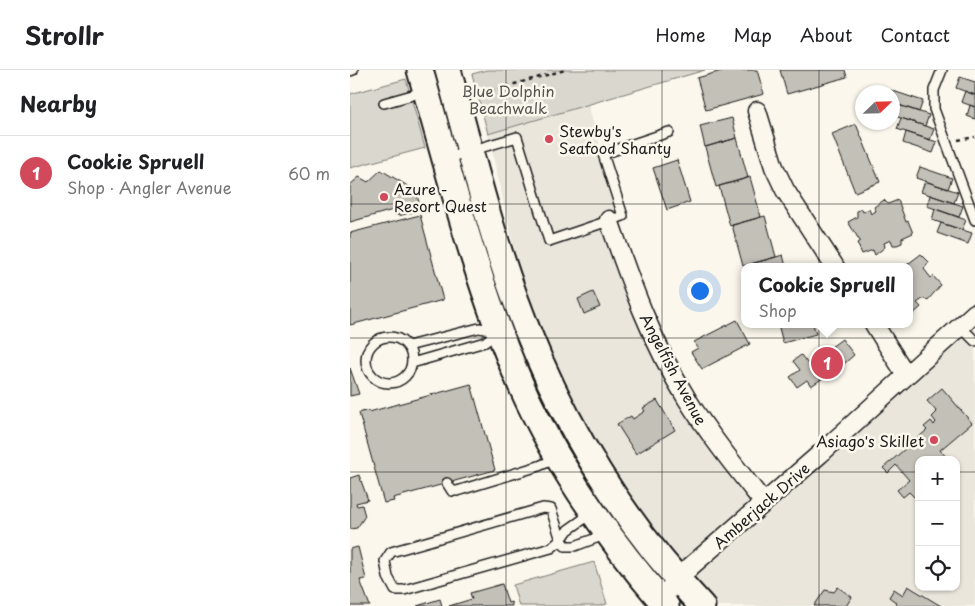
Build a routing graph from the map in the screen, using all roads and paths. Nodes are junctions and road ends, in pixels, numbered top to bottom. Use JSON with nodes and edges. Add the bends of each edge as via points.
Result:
{"nodes":[{"id":1,"x":448,"y":70,"type":"edge"},
{"id":2,"x":565,"y":70,"type":"edge"},
{"id":3,"x":942,"y":70,"type":"edge"},
{"id":4,"x":423,"y":80,"type":"edge"},
{"id":5,"x":472,"y":87,"type":"dead end"},
{"id":6,"x":475,"y":95,"type":"junction"},
{"id":7,"x":384,"y":103,"type":"dead end"},
{"id":8,"x":477,"y":104,"type":"dead end"},
{"id":9,"x":757,"y":111,"type":"dead end"},
{"id":10,"x":669,"y":132,"type":"dead end"},
{"id":11,"x":975,"y":137,"type":"edge"},
{"id":12,"x":948,"y":144,"type":"junction"},
{"id":13,"x":470,"y":151,"type":"junction"},
{"id":14,"x":446,"y":158,"type":"junction"},
{"id":15,"x":610,"y":220,"type":"junction"},
{"id":16,"x":975,"y":220,"type":"edge"},
{"id":17,"x":832,"y":263,"type":"edge"},
{"id":18,"x":975,"y":313,"type":"edge"},
{"id":19,"x":524,"y":322,"type":"junction"},
{"id":20,"x":961,"y":327,"type":"junction"},
{"id":21,"x":876,"y":328,"type":"edge"},
{"id":22,"x":499,"y":330,"type":"junction"},
{"id":23,"x":975,"y":341,"type":"edge"},
{"id":24,"x":408,"y":346,"type":"junction"},
{"id":25,"x":412,"y":363,"type":"junction"},
{"id":26,"x":906,"y":376,"type":"junction"},
{"id":27,"x":558,"y":457,"type":"junction"},
{"id":28,"x":447,"y":483,"type":"dead end"},
{"id":29,"x":764,"y":503,"type":"junction"},
{"id":30,"x":592,"y":513,"type":"junction"},
{"id":31,"x":607,"y":534,"type":"junction"},
{"id":32,"x":562,"y":540,"type":"junction"},
{"id":33,"x":678,"y":580,"type":"junction"},
{"id":34,"x":659,"y":604,"type":"edge"},
{"id":35,"x":702,"y":606,"type":"edge"}],
"edges":[{"from":1,"to":13,"type":"street"},
{"from":2,"to":6,"type":"path"},
{"from":3,"to":12,"type":"lane","via":[[934,90],[934,109]]},
{"from":4,"to":7,"type":"lane"},
{"from":4,"to":14,"type":"street"},
{"from":5,"to":6,"type":"path"},
{"from":6,"to":8,"type":"path"},
{"from":9,"to":17,"type":"street","via":[[774,167]]},
{"from":10,"to":15,"type":"lane","via":[[603,154],[623,216]]},
{"from":11,"to":12,"type":"path"},
{"from":12,"to":16,"type":"lane"},
{"from":13,"to":14,"type":"lane"},
{"from":13,"to":15,"type":"lane","via":[[518,137],[549,241]]},
{"from":13,"to":19,"type":"street"},
{"from":14,"to":22,"type":"street"},
{"from":15,"to":29,"type":"street","name":"Angelfish Avenue","via":[[645,317],[686,397],[715,441]]},
{"from":18,"to":20,"type":"street","name":"Amberjack Drive"},
{"from":19,"to":22,"type":"street"},
{"from":19,"to":33,"type":"street","via":[[548,379],[578,437],[638,531]]},
{"from":20,"to":23,"type":"lane"},
{"from":20,"to":26,"type":"street","name":"Amberjack Drive"},
{"from":21,"to":26,"type":"street"},
{"from":22,"to":24,"type":"lane","via":[[480,328]]},
{"from":22,"to":25,"type":"lane","via":[[485,342]]},
{"from":22,"to":27,"type":"street","via":[[521,385]]},
{"from":24,"to":25,"type":"lane"},
{"from":24,"to":25,"type":"lane","via":[[393,336],[376,340],[366,356],[366,365],[377,379],[385,383],[403,379]]},
{"from":26,"to":29,"type":"street","name":"Amberjack Drive"},
{"from":27,"to":28,"type":"lane","via":[[458,491],[452,491]]},
{"from":27,"to":30,"type":"street"},
{"from":29,"to":33,"type":"street","name":"Amberjack Drive"},
{"from":30,"to":31,"type":"street"},
{"from":30,"to":32,"type":"lane","via":[[568,530]]},
{"from":31,"to":32,"type":"lane","via":[[575,546],[565,546]]},
{"from":31,"to":34,"type":"street"},
{"from":32,"to":32,"type":"lane","via":[[551,548],[404,590],[395,590],[388,578],[385,561],[391,552],[400,548],[543,508],[551,509]]},
{"from":33,"to":34,"type":"street","name":"Amberjack Drive"},
{"from":33,"to":35,"type":"street"}]}
